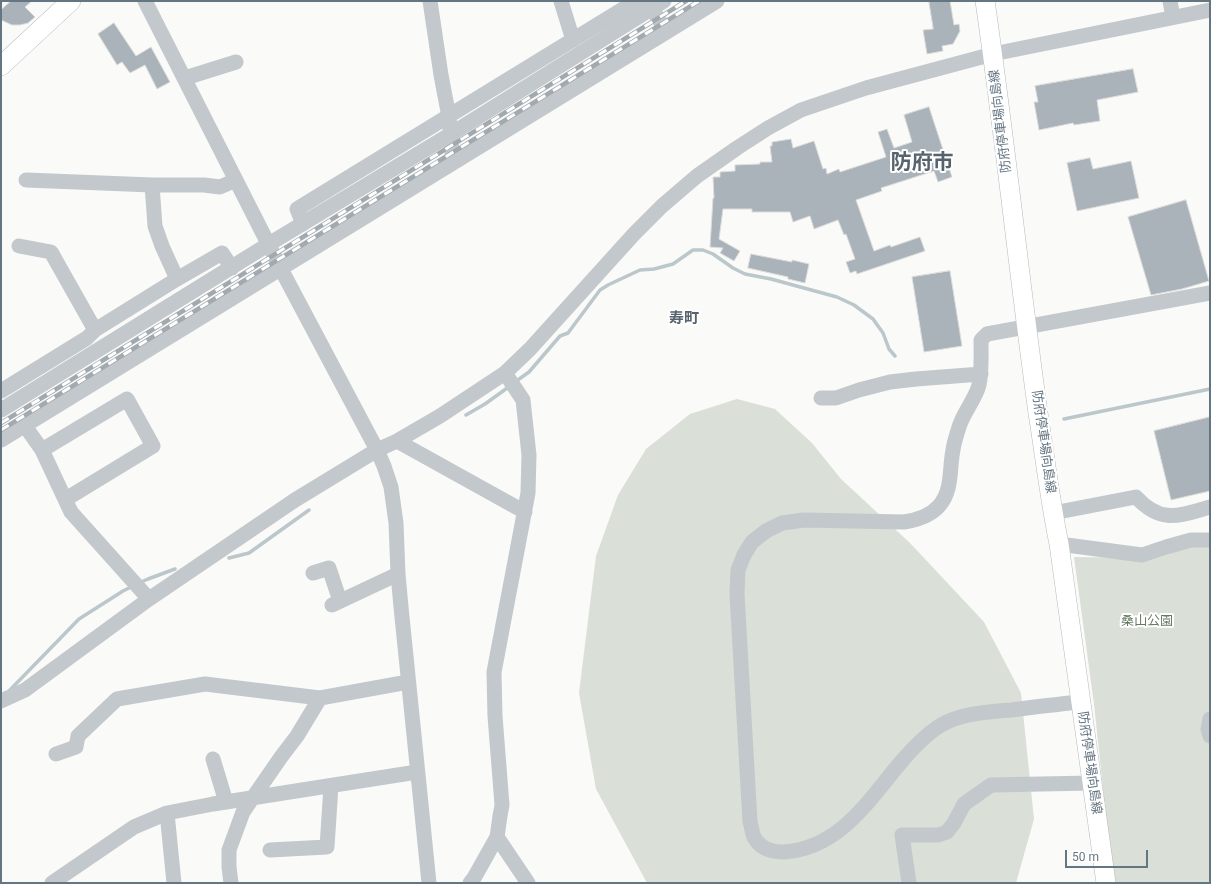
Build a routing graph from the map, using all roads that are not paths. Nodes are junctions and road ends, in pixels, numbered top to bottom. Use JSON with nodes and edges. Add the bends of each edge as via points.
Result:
{"nodes":[{"id":1,"x":70,"y":1,"type":"edge"},
{"id":2,"x":145,"y":1,"type":"edge"},
{"id":3,"x":430,"y":1,"type":"edge"},
{"id":4,"x":561,"y":1,"type":"edge"},
{"id":5,"x":636,"y":1,"type":"edge"},
{"id":6,"x":717,"y":1,"type":"edge"},
{"id":7,"x":985,"y":1,"type":"edge"},
{"id":8,"x":1170,"y":1,"type":"edge"},
{"id":9,"x":654,"y":4,"type":"edge"},
{"id":10,"x":1210,"y":10,"type":"edge"},
{"id":11,"x":1173,"y":17,"type":"junction"},
{"id":12,"x":667,"y":32,"type":"junction"},
{"id":13,"x":573,"y":40,"type":"junction"},
{"id":14,"x":993,"y":54,"type":"junction"},
{"id":15,"x":236,"y":62,"type":"dead end"},
{"id":16,"x":1,"y":66,"type":"edge"},
{"id":17,"x":185,"y":78,"type":"junction"},
{"id":18,"x":449,"y":116,"type":"junction"},
{"id":19,"x":451,"y":134,"type":"junction"},
{"id":20,"x":453,"y":163,"type":"junction"},
{"id":21,"x":26,"y":180,"type":"dead end"},
{"id":22,"x":236,"y":180,"type":"junction"},
{"id":23,"x":152,"y":185,"type":"junction"},
{"id":24,"x":303,"y":224,"type":"junction"},
{"id":25,"x":269,"y":244,"type":"junction"},
{"id":26,"x":19,"y":246,"type":"dead end"},
{"id":27,"x":232,"y":268,"type":"junction"},
{"id":28,"x":281,"y":268,"type":"junction"},
{"id":29,"x":177,"y":279,"type":"junction"},
{"id":30,"x":1210,"y":294,"type":"edge"},
{"id":31,"x":1026,"y":327,"type":"junction"},
{"id":32,"x":95,"y":330,"type":"junction"},
{"id":33,"x":505,"y":373,"type":"junction"},
{"id":34,"x":981,"y":374,"type":"junction"},
{"id":35,"x":1,"y":391,"type":"edge"},
{"id":36,"x":821,"y":398,"type":"dead end"},
{"id":37,"x":1,"y":410,"type":"edge"},
{"id":38,"x":25,"y":426,"type":"junction"},
{"id":39,"x":1,"y":440,"type":"edge"},
{"id":40,"x":397,"y":441,"type":"junction"},
{"id":41,"x":42,"y":450,"type":"junction"},
{"id":42,"x":377,"y":450,"type":"junction"},
{"id":43,"x":66,"y":499,"type":"junction"},
{"id":44,"x":1210,"y":507,"type":"edge"},
{"id":45,"x":525,"y":512,"type":"junction"},
{"id":46,"x":1053,"y":513,"type":"junction"},
{"id":47,"x":1210,"y":540,"type":"edge"},
{"id":48,"x":1059,"y":544,"type":"junction"},
{"id":49,"x":313,"y":573,"type":"dead end"},
{"id":50,"x":398,"y":574,"type":"junction"},
{"id":51,"x":141,"y":589,"type":"junction"},
{"id":52,"x":408,"y":682,"type":"junction"},
{"id":53,"x":320,"y":698,"type":"junction"},
{"id":54,"x":3,"y":701,"type":"edge"},
{"id":55,"x":1081,"y":702,"type":"junction"},
{"id":56,"x":1210,"y":719,"type":"edge"},
{"id":57,"x":1210,"y":736,"type":"edge"},
{"id":58,"x":56,"y":754,"type":"dead end"},
{"id":59,"x":213,"y":759,"type":"dead end"},
{"id":60,"x":417,"y":772,"type":"junction"},
{"id":61,"x":1092,"y":783,"type":"junction"},
{"id":62,"x":331,"y":786,"type":"junction"},
{"id":63,"x":252,"y":798,"type":"junction"},
{"id":64,"x":226,"y":802,"type":"junction"},
{"id":65,"x":167,"y":812,"type":"junction"},
{"id":66,"x":497,"y":837,"type":"junction"},
{"id":67,"x":270,"y":850,"type":"dead end"},
{"id":68,"x":1106,"y":882,"type":"edge"},
{"id":69,"x":52,"y":883,"type":"edge"},
{"id":70,"x":174,"y":883,"type":"edge"},
{"id":71,"x":232,"y":883,"type":"edge"},
{"id":72,"x":429,"y":883,"type":"edge"},
{"id":73,"x":470,"y":883,"type":"edge"},
{"id":74,"x":528,"y":883,"type":"edge"},
{"id":75,"x":909,"y":883,"type":"edge"}],
"edges":[{"from":1,"to":16,"type":"main road"},
{"from":2,"to":17,"type":"street"},
{"from":3,"to":18,"type":"street"},
{"from":4,"to":13,"type":"street"},
{"from":5,"to":13,"type":"street"},
{"from":6,"to":12,"type":"street"},
{"from":7,"to":14,"type":"main road","name":"防府停車場向島線"},
{"from":8,"to":11,"type":"street"},
{"from":9,"to":12,"type":"street"},
{"from":9,"to":19,"type":"street"},
{"from":10,"to":11,"type":"street"},
{"from":11,"to":14,"type":"street"},
{"from":12,"to":20,"type":"street"},
{"from":13,"to":18,"type":"street"},
{"from":14,"to":31,"type":"main road","name":"防府停車場向島線"},
{"from":14,"to":33,"type":"street","via":[[866,88],[801,110],[737,148],[697,176],[662,206]]},
{"from":15,"to":17,"type":"street"},
{"from":17,"to":22,"type":"street"},
{"from":18,"to":19,"type":"street"},
{"from":18,"to":24,"type":"street","via":[[297,209]]},
{"from":19,"to":20,"type":"street"},
{"from":19,"to":24,"type":"street"},
{"from":20,"to":28,"type":"street"},
{"from":21,"to":23,"type":"street"},
{"from":22,"to":23,"type":"street","via":[[220,187]]},
{"from":22,"to":25,"type":"street"},
{"from":23,"to":29,"type":"street","via":[[155,226]]},
{"from":24,"to":25,"type":"street"},
{"from":25,"to":27,"type":"street"},
{"from":25,"to":28,"type":"street"},
{"from":26,"to":32,"type":"street","via":[[51,252]]},
{"from":27,"to":29,"type":"street","via":[[222,253]]},
{"from":27,"to":37,"type":"street"},
{"from":28,"to":38,"type":"street"},
{"from":28,"to":42,"type":"street"},
{"from":29,"to":32,"type":"street"},
{"from":30,"to":31,"type":"street"},
{"from":31,"to":34,"type":"street","via":[[987,334],[981,340]]},
{"from":31,"to":46,"type":"main road","name":"防府停車場向島線"},
{"from":32,"to":35,"type":"street","via":[[87,338]]},
{"from":33,"to":40,"type":"street"},
{"from":33,"to":45,"type":"street","via":[[523,400],[529,455]]},
{"from":34,"to":36,"type":"street","via":[[890,382],[836,398]]},
{"from":34,"to":55,"type":"street","via":[[979,387],[960,424],[953,450],[947,493],[939,506],[929,514],[917,520],[904,522],[804,520],[782,523],[756,538],[744,555],[738,570],[736,594],[750,822],[754,837],[763,848],[776,852],[808,848],[822,842],[855,817],[926,735],[962,716]]},
{"from":38,"to":39,"type":"street"},
{"from":38,"to":41,"type":"street"},
{"from":40,"to":42,"type":"street"},
{"from":40,"to":45,"type":"street"},
{"from":41,"to":43,"type":"street"},
{"from":41,"to":43,"type":"street","via":[[127,399],[152,446]]},
{"from":42,"to":50,"type":"street","via":[[391,487],[396,523]]},
{"from":42,"to":51,"type":"street"},
{"from":43,"to":51,"type":"street","via":[[72,512]]},
{"from":44,"to":46,"type":"street","via":[[1176,516],[1157,514],[1136,497]]},
{"from":45,"to":66,"type":"street","via":[[494,672],[502,805]]},
{"from":46,"to":48,"type":"main road","name":"防府停車場向島線"},
{"from":47,"to":48,"type":"street","via":[[1191,540],[1142,555]]},
{"from":48,"to":55,"type":"main road","name":"防府停車場向島線"},
{"from":49,"to":50,"type":"street","via":[[329,568],[336,603]]},
{"from":50,"to":52,"type":"street"},
{"from":51,"to":54,"type":"street","via":[[24,690]]},
{"from":52,"to":53,"type":"street"},
{"from":52,"to":60,"type":"street"},
{"from":53,"to":58,"type":"street","via":[[205,684],[117,699],[78,736],[76,747]]},
{"from":53,"to":63,"type":"street","via":[[297,736]]},
{"from":55,"to":61,"type":"main road","name":"防府停車場向島線"},
{"from":56,"to":57,"type":"street"},
{"from":59,"to":64,"type":"street"},
{"from":60,"to":62,"type":"street"},
{"from":60,"to":72,"type":"street"},
{"from":61,"to":68,"type":"main road","name":"防府停車場向島線"},
{"from":61,"to":75,"type":"street","via":[[990,785],[964,804],[947,832],[938,835],[902,835]]},
{"from":62,"to":63,"type":"street"},
{"from":62,"to":67,"type":"street","via":[[327,847]]},
{"from":63,"to":64,"type":"street"},
{"from":63,"to":71,"type":"street","via":[[243,812],[229,850]]},
{"from":64,"to":65,"type":"street"},
{"from":65,"to":69,"type":"street","via":[[134,827]]},
{"from":65,"to":70,"type":"street"},
{"from":66,"to":73,"type":"street"},
{"from":66,"to":74,"type":"street"}]}
